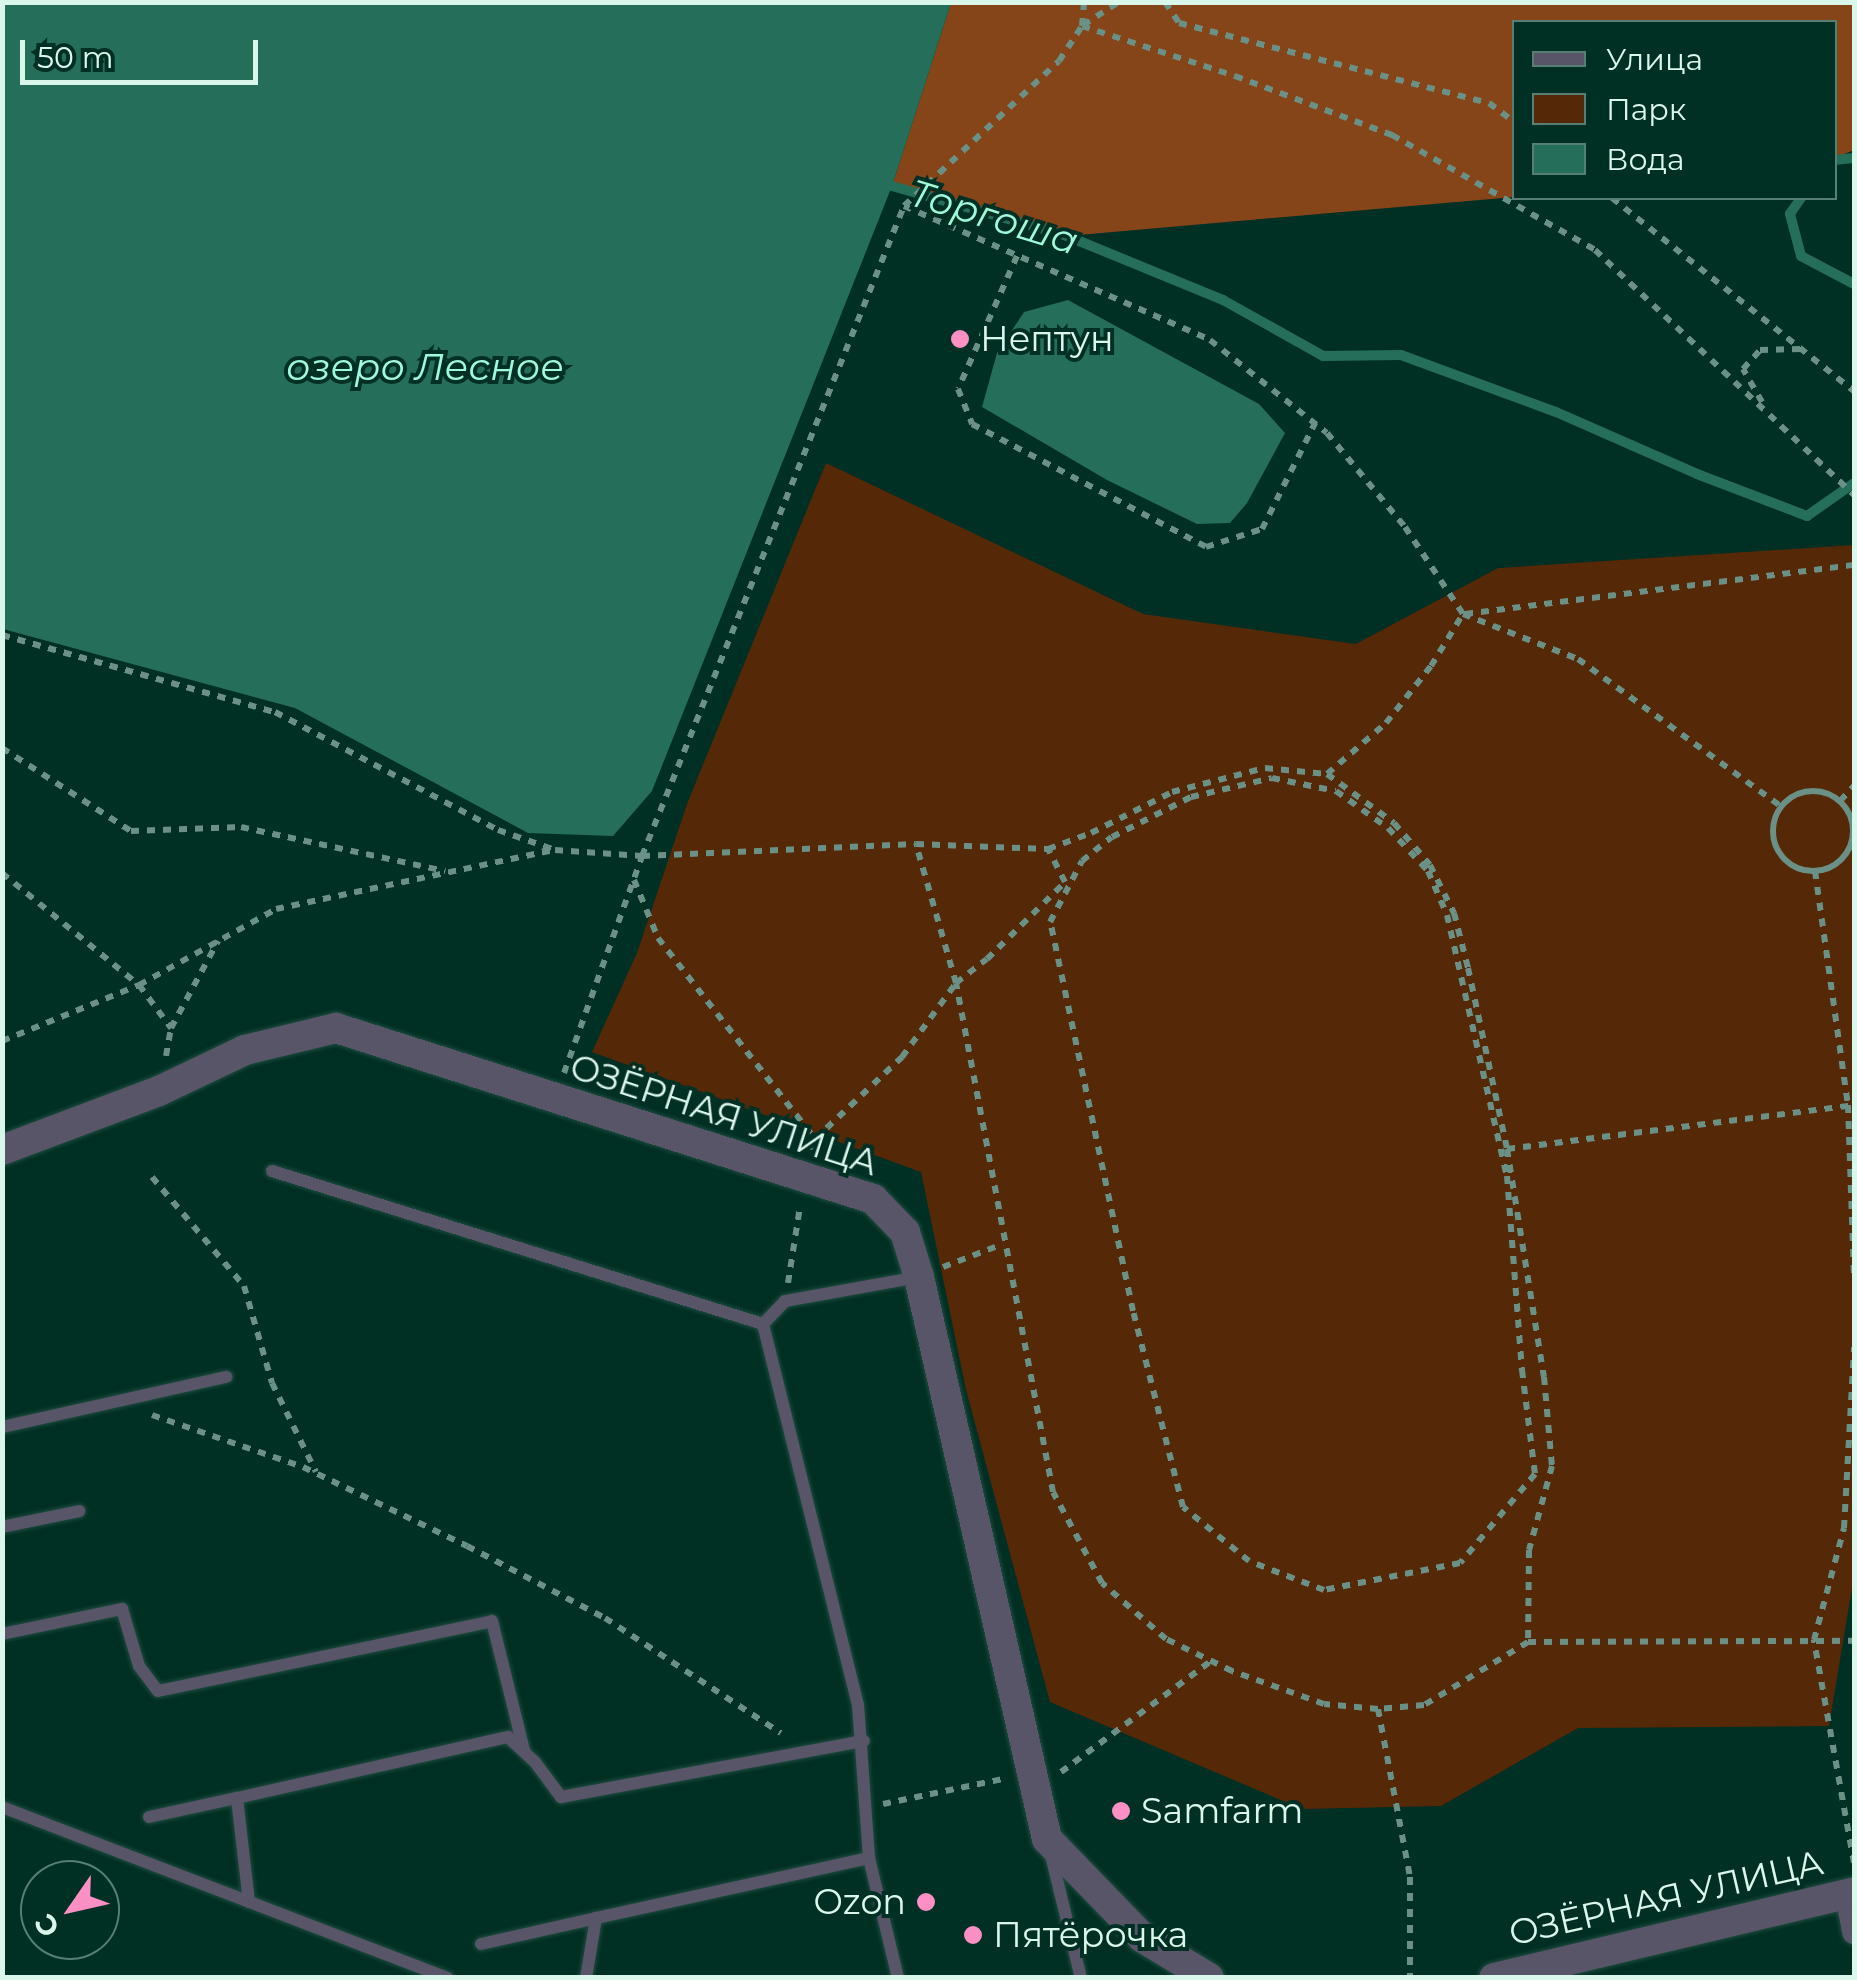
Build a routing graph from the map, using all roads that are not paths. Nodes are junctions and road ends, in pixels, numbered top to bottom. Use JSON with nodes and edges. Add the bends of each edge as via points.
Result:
{"nodes":[{"id":1,"x":2,"y":1150,"type":"edge"},
{"id":2,"x":272,"y":1172,"type":"dead end"},
{"id":3,"x":919,"y":1276,"type":"junction"},
{"id":4,"x":763,"y":1324,"type":"junction"},
{"id":5,"x":226,"y":1377,"type":"dead end"},
{"id":6,"x":2,"y":1427,"type":"edge"},
{"id":7,"x":78,"y":1511,"type":"dead end"},
{"id":8,"x":2,"y":1527,"type":"edge"},
{"id":9,"x":2,"y":1634,"type":"edge"},
{"id":10,"x":864,"y":1741,"type":"junction"},
{"id":11,"x":524,"y":1752,"type":"junction"},
{"id":12,"x":236,"y":1798,"type":"junction"},
{"id":13,"x":2,"y":1807,"type":"edge"},
{"id":14,"x":149,"y":1817,"type":"dead end"},
{"id":15,"x":1047,"y":1839,"type":"junction"},
{"id":16,"x":869,"y":1858,"type":"junction"},
{"id":17,"x":1850,"y":1893,"type":"edge"},
{"id":18,"x":249,"y":1902,"type":"junction"},
{"id":19,"x":596,"y":1918,"type":"junction"},
{"id":20,"x":1854,"y":1931,"type":"edge"},
{"id":21,"x":480,"y":1944,"type":"dead end"},
{"id":22,"x":447,"y":1978,"type":"edge"},
{"id":23,"x":586,"y":1978,"type":"edge"},
{"id":24,"x":898,"y":1978,"type":"edge"},
{"id":25,"x":1081,"y":1978,"type":"edge"},
{"id":26,"x":1209,"y":1978,"type":"edge"},
{"id":27,"x":1494,"y":1978,"type":"edge"}],
"edges":[{"from":1,"to":3,"type":"street","name":"ОЗЁРНАЯ УЛИЦА","via":[[160,1092],[245,1050],[336,1028],[873,1199],[905,1232]]},
{"from":2,"to":4,"type":"lane"},
{"from":3,"to":4,"type":"lane","via":[[785,1301]]},
{"from":3,"to":15,"type":"street","name":"ОЗЁРНАЯ УЛИЦА"},
{"from":4,"to":10,"type":"lane"},
{"from":5,"to":6,"type":"lane"},
{"from":7,"to":8,"type":"lane"},
{"from":9,"to":11,"type":"lane","via":[[122,1609],[139,1666],[158,1691],[492,1621]]},
{"from":10,"to":11,"type":"lane","via":[[560,1797]]},
{"from":10,"to":16,"type":"lane"},
{"from":11,"to":12,"type":"lane","via":[[508,1737]]},
{"from":12,"to":14,"type":"lane"},
{"from":12,"to":18,"type":"lane"},
{"from":13,"to":18,"type":"lane"},
{"from":15,"to":25,"type":"lane"},
{"from":15,"to":26,"type":"street","via":[[1143,1938]]},
{"from":16,"to":19,"type":"lane"},
{"from":16,"to":24,"type":"lane"},
{"from":17,"to":20,"type":"street"},
{"from":17,"to":27,"type":"street","name":"ОЗЁРНАЯ УЛИЦА"},
{"from":18,"to":22,"type":"lane"},
{"from":19,"to":21,"type":"lane"},
{"from":19,"to":23,"type":"lane"}]}
